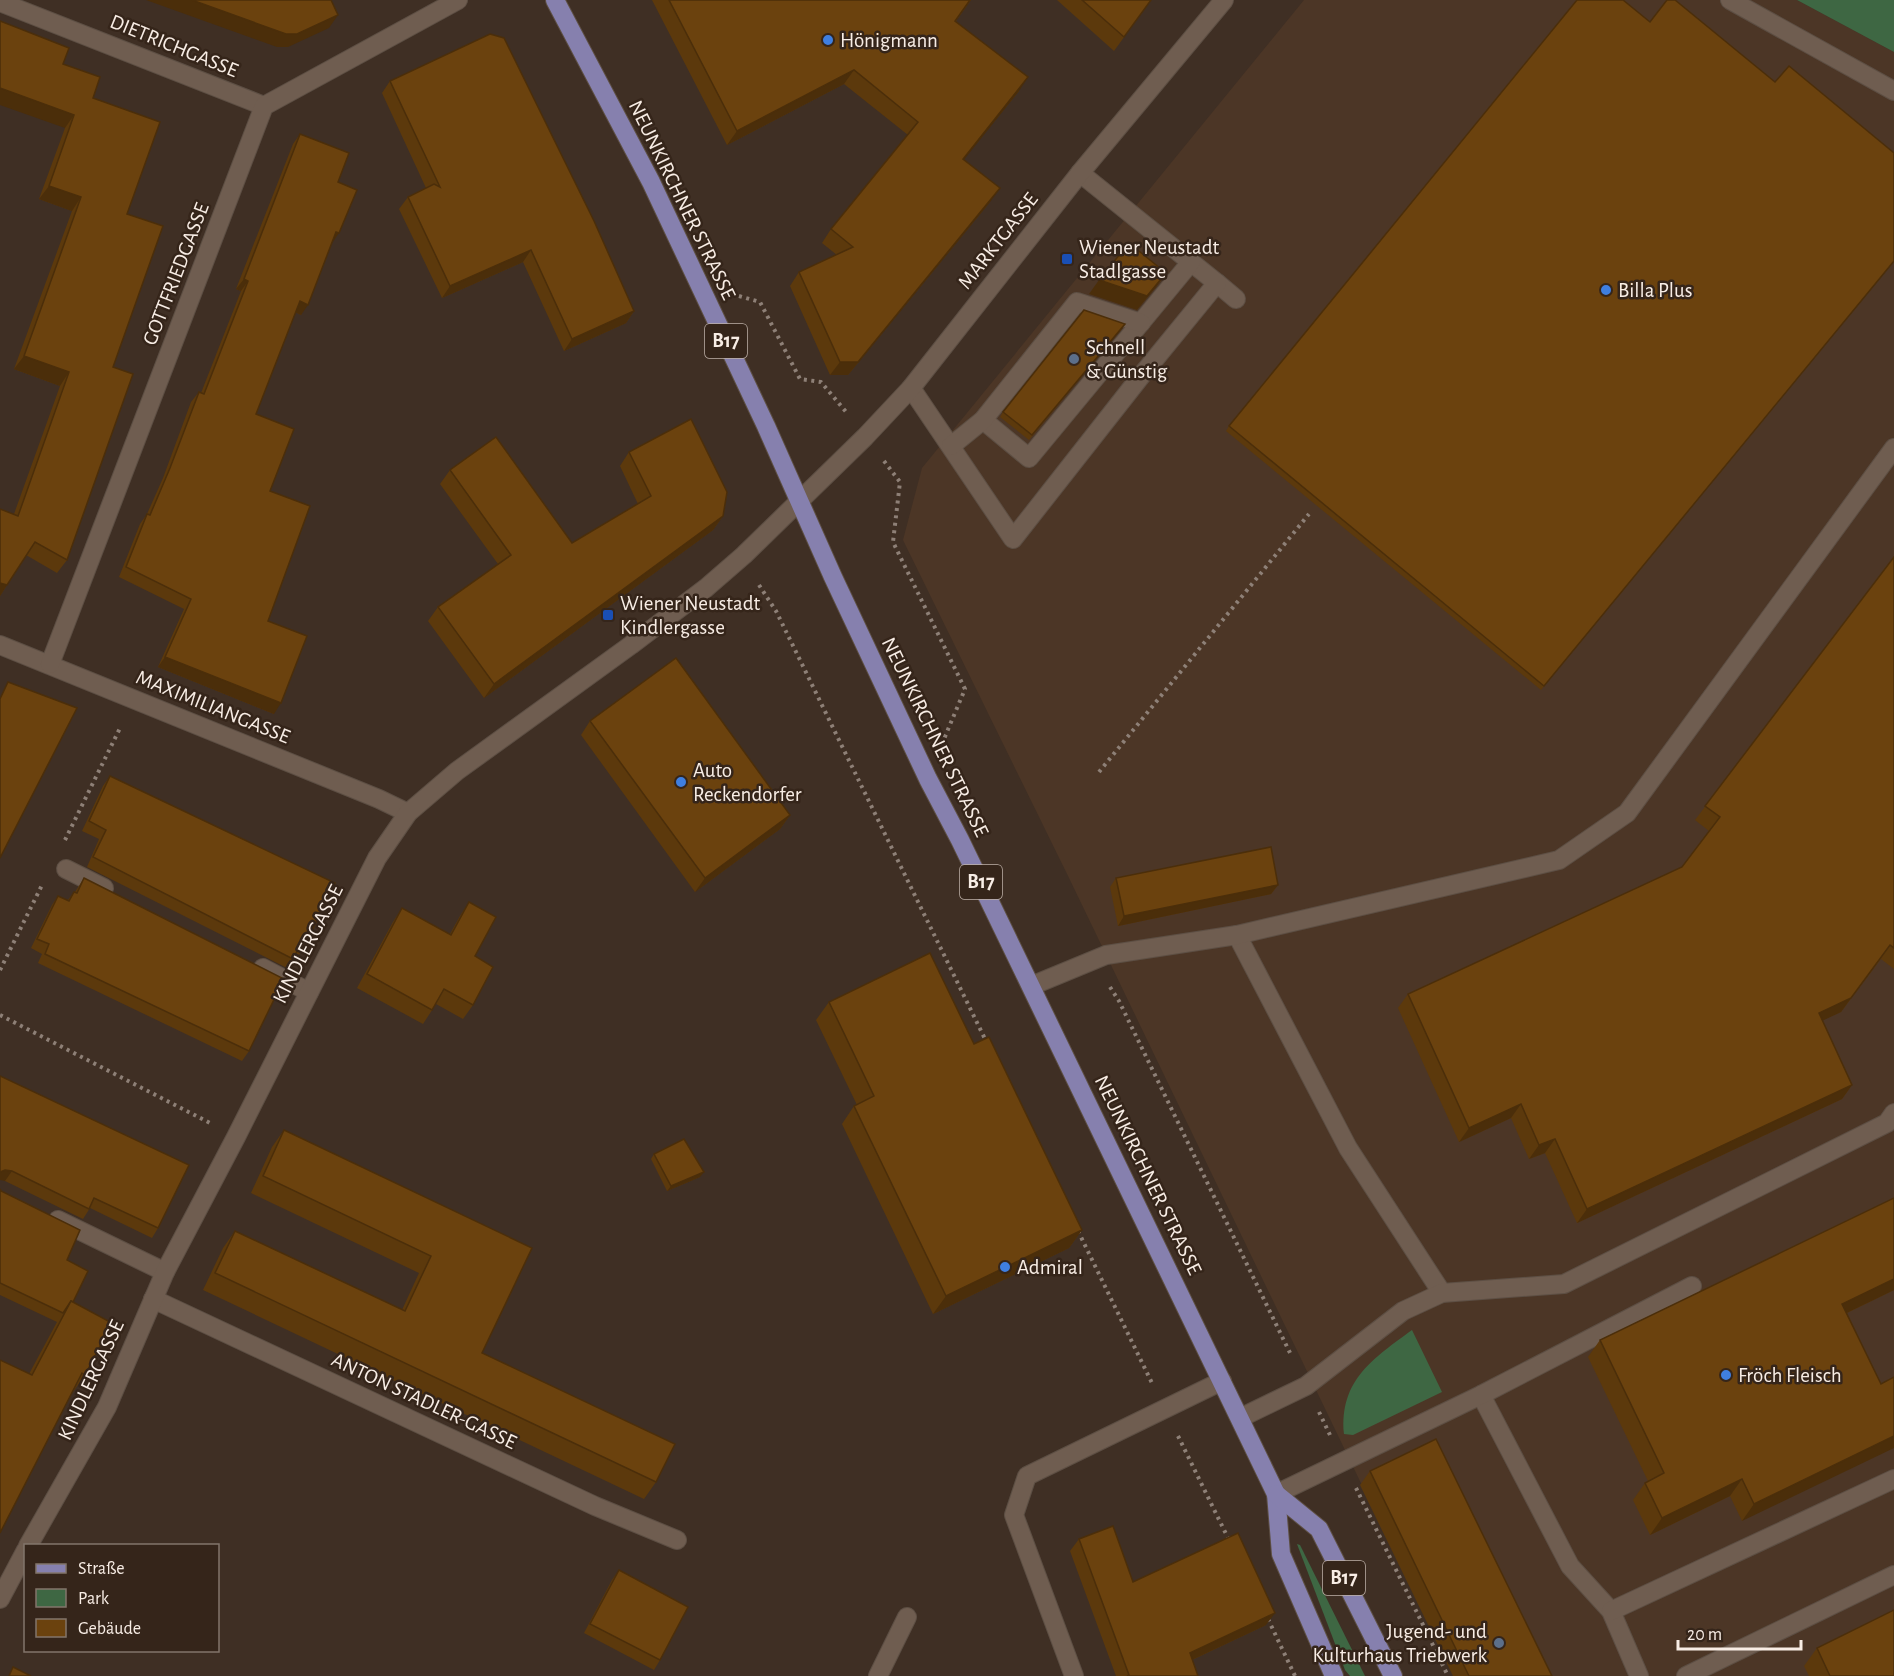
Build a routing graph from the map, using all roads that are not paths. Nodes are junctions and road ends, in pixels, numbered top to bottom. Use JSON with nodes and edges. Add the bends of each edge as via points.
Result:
{"nodes":[{"id":1,"x":458,"y":0,"type":"edge"},
{"id":2,"x":555,"y":0,"type":"edge"},
{"id":3,"x":1224,"y":0,"type":"edge"},
{"id":4,"x":1730,"y":0,"type":"edge"},
{"id":5,"x":0,"y":2,"type":"edge"},
{"id":6,"x":1894,"y":91,"type":"edge"},
{"id":7,"x":264,"y":106,"type":"junction"},
{"id":8,"x":1080,"y":173,"type":"junction"},
{"id":9,"x":1191,"y":262,"type":"junction"},
{"id":10,"x":1217,"y":284,"type":"junction"},
{"id":11,"x":1236,"y":299,"type":"dead end"},
{"id":12,"x":1141,"y":323,"type":"junction"},
{"id":13,"x":911,"y":388,"type":"junction"},
{"id":14,"x":983,"y":420,"type":"junction"},
{"id":15,"x":951,"y":446,"type":"junction"},
{"id":16,"x":1894,"y":448,"type":"edge"},
{"id":17,"x":799,"y":501,"type":"junction"},
{"id":18,"x":0,"y":645,"type":"edge"},
{"id":19,"x":50,"y":664,"type":"junction"},
{"id":20,"x":408,"y":813,"type":"junction"},
{"id":21,"x":66,"y":869,"type":"dead end"},
{"id":22,"x":118,"y":896,"type":"edge"},
{"id":23,"x":1237,"y":935,"type":"junction"},
{"id":24,"x":245,"y":960,"type":"edge"},
{"id":25,"x":1031,"y":986,"type":"junction"},
{"id":26,"x":309,"y":992,"type":"junction"},
{"id":27,"x":1894,"y":1113,"type":"edge"},
{"id":28,"x":41,"y":1211,"type":"edge"},
{"id":29,"x":165,"y":1272,"type":"junction"},
{"id":30,"x":1692,"y":1286,"type":"dead end"},
{"id":31,"x":1442,"y":1293,"type":"junction"},
{"id":32,"x":153,"y":1299,"type":"junction"},
{"id":33,"x":1222,"y":1381,"type":"junction"},
{"id":34,"x":1481,"y":1395,"type":"junction"},
{"id":35,"x":1240,"y":1419,"type":"junction"},
{"id":36,"x":1894,"y":1479,"type":"edge"},
{"id":37,"x":1276,"y":1494,"type":"junction"},
{"id":38,"x":677,"y":1540,"type":"dead end"},
{"id":39,"x":29,"y":1544,"type":"edge"},
{"id":40,"x":24,"y":1554,"type":"edge"},
{"id":41,"x":1894,"y":1575,"type":"edge"},
{"id":42,"x":0,"y":1599,"type":"edge"},
{"id":43,"x":1611,"y":1611,"type":"junction"},
{"id":44,"x":907,"y":1617,"type":"dead end"},
{"id":45,"x":878,"y":1676,"type":"edge"},
{"id":46,"x":1074,"y":1676,"type":"edge"},
{"id":47,"x":1334,"y":1676,"type":"edge"},
{"id":48,"x":1393,"y":1676,"type":"edge"},
{"id":49,"x":1639,"y":1676,"type":"edge"},
{"id":50,"x":1686,"y":1676,"type":"edge"}],
"edges":[{"from":1,"to":7,"type":"street"},
{"from":2,"to":17,"type":"main road","name":"NEUNKIRCHNER STRASSE","number":"B17","via":[[651,182]]},
{"from":3,"to":8,"type":"street","name":"MARKTGASSE"},
{"from":4,"to":6,"type":"street"},
{"from":5,"to":7,"type":"street","name":"DIETRICHGASSE"},
{"from":7,"to":19,"type":"street","name":"GOTTFRIEDGASSE"},
{"from":8,"to":9,"type":"street"},
{"from":8,"to":13,"type":"street","name":"MARKTGASSE"},
{"from":9,"to":10,"type":"street"},
{"from":9,"to":12,"type":"street"},
{"from":10,"to":11,"type":"street"},
{"from":10,"to":15,"type":"street","via":[[1013,539]]},
{"from":12,"to":14,"type":"street","via":[[1077,302]]},
{"from":12,"to":14,"type":"street","via":[[1029,458]]},
{"from":13,"to":15,"type":"street"},
{"from":13,"to":17,"type":"street","name":"MARKTGASSE"},
{"from":14,"to":15,"type":"street"},
{"from":16,"to":23,"type":"street","via":[[1628,813],[1559,860]]},
{"from":17,"to":20,"type":"street","name":"KINDLERGASSE","via":[[706,588],[457,771]]},
{"from":17,"to":25,"type":"main road","name":"NEUNKIRCHNER STRASSE","number":"B17","via":[[928,779]]},
{"from":18,"to":19,"type":"street","name":"MAXIMILIANGASSE"},
{"from":19,"to":20,"type":"street","name":"MAXIMILIANGASSE"},
{"from":20,"to":26,"type":"street","name":"KINDLERGASSE","via":[[377,858]]},
{"from":21,"to":22,"type":"street"},
{"from":23,"to":25,"type":"street","via":[[1106,955]]},
{"from":23,"to":31,"type":"street","via":[[1348,1148]]},
{"from":24,"to":26,"type":"street"},
{"from":25,"to":33,"type":"main road","name":"NEUNKIRCHNER STRASSE","number":"B17"},
{"from":26,"to":29,"type":"street","name":"KINDLERGASSE"},
{"from":27,"to":31,"type":"street","via":[[1887,1123],[1564,1284]]},
{"from":28,"to":29,"type":"street"},
{"from":29,"to":32,"type":"street","name":"KINDLERGASSE"},
{"from":30,"to":34,"type":"street"},
{"from":31,"to":35,"type":"street","via":[[1403,1311],[1306,1386]]},
{"from":32,"to":38,"type":"street","name":"ANTON STADLER-GASSE","via":[[595,1506]]},
{"from":32,"to":39,"type":"street","name":"KINDLERGASSE","via":[[107,1407]]},
{"from":33,"to":35,"type":"main road","name":"NEUNKIRCHNER STRASSE","number":"B17"},
{"from":33,"to":46,"type":"street","via":[[1027,1476],[1014,1515]]},
{"from":34,"to":37,"type":"street"},
{"from":34,"to":43,"type":"street","via":[[1570,1566]]},
{"from":35,"to":37,"type":"main road","name":"NEUNKIRCHNER STRASSE","number":"B17"},
{"from":36,"to":43,"type":"street"},
{"from":37,"to":47,"type":"main road","name":"NEUNKIRCHNER STRASSE","number":"B17","via":[[1281,1554]]},
{"from":37,"to":48,"type":"main road","name":"NEUNKIRCHNER STRASSE","number":"B17","via":[[1319,1529]]},
{"from":40,"to":42,"type":"street"},
{"from":41,"to":50,"type":"street"},
{"from":43,"to":49,"type":"street"},
{"from":44,"to":45,"type":"street"}]}
